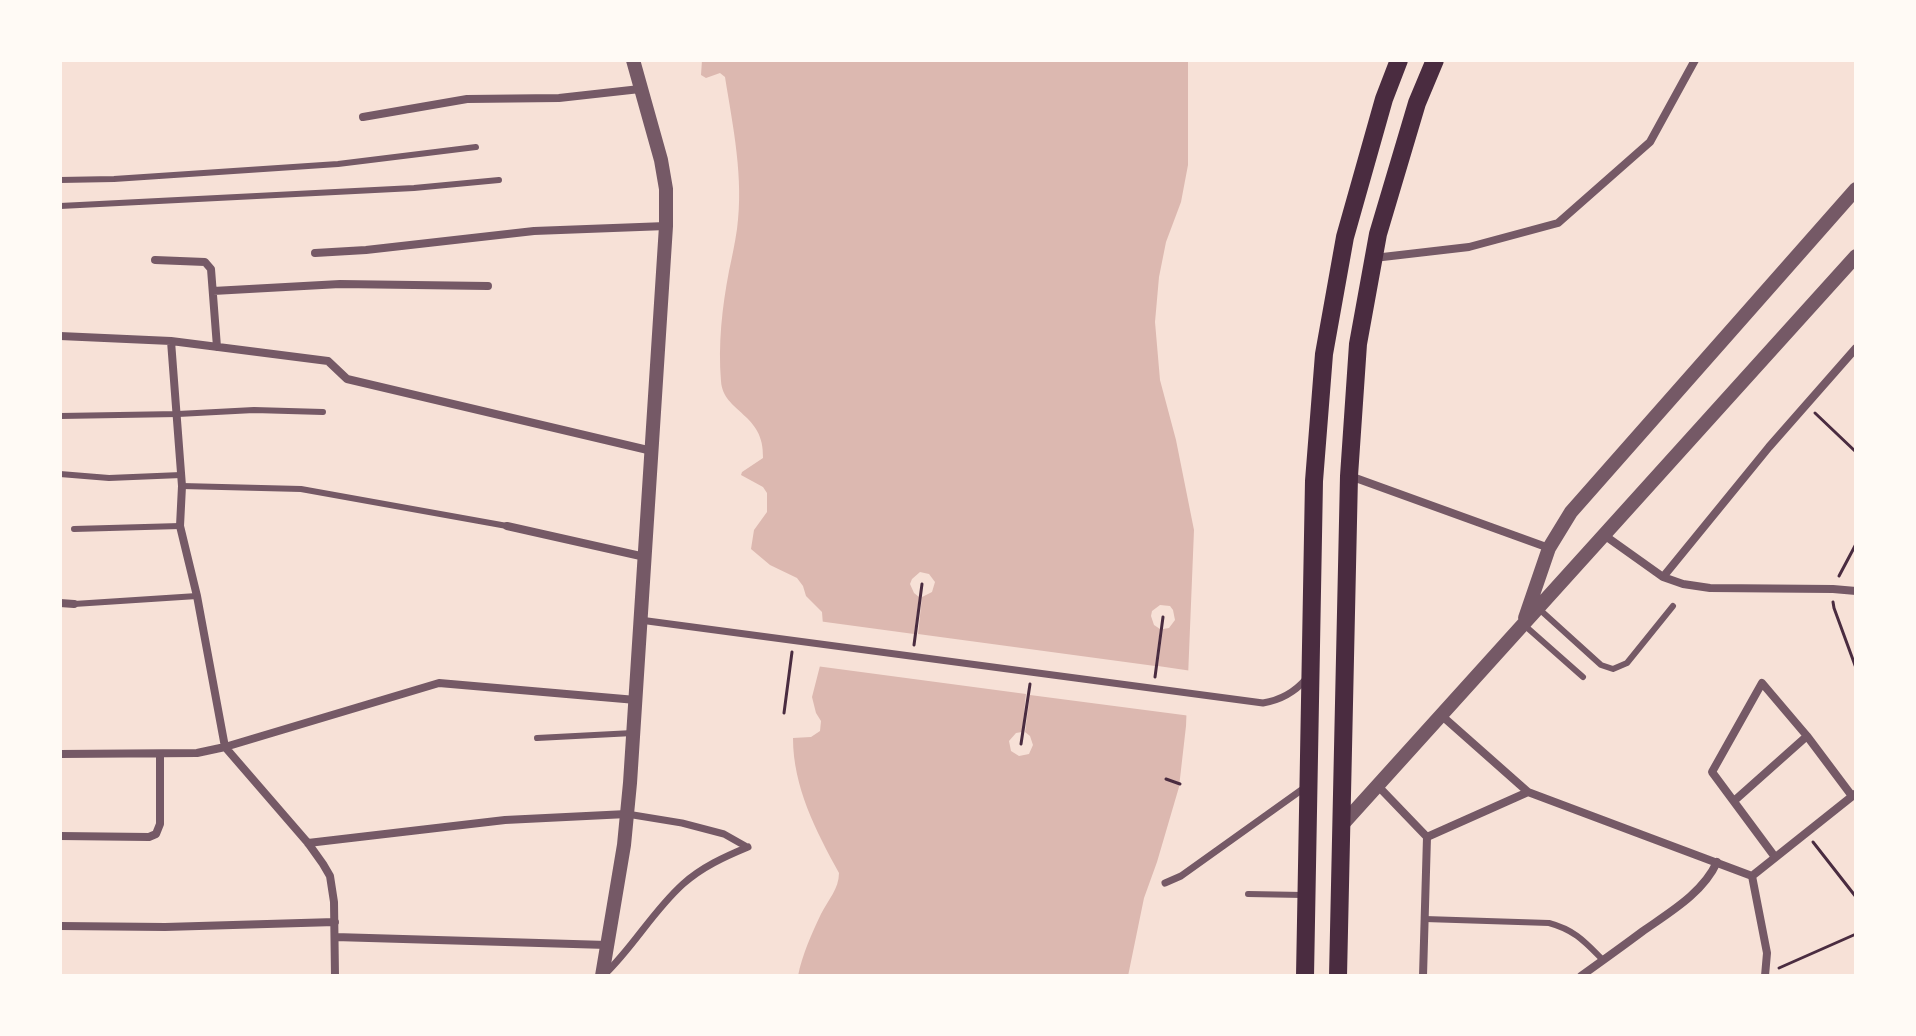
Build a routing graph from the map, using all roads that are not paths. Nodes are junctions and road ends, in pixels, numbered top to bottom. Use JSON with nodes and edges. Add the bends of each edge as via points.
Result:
{"nodes":[{"id":1,"x":633,"y":60,"type":"edge"},
{"id":2,"x":1399,"y":60,"type":"edge"},
{"id":3,"x":1435,"y":60,"type":"edge"},
{"id":4,"x":1695,"y":60,"type":"edge"},
{"id":5,"x":640,"y":89,"type":"junction"},
{"id":6,"x":1388,"y":89,"type":"junction"},
{"id":7,"x":1419,"y":98,"type":"junction"},
{"id":8,"x":363,"y":117,"type":"dead end"},
{"id":9,"x":1377,"y":122,"type":"junction"},
{"id":10,"x":1408,"y":132,"type":"junction"},
{"id":11,"x":476,"y":147,"type":"dead end"},
{"id":12,"x":60,"y":180,"type":"edge"},
{"id":13,"x":499,"y":180,"type":"dead end"},
{"id":14,"x":1856,"y":189,"type":"edge"},
{"id":15,"x":60,"y":206,"type":"edge"},
{"id":16,"x":666,"y":226,"type":"junction"},
{"id":17,"x":315,"y":253,"type":"dead end"},
{"id":18,"x":1856,"y":256,"type":"edge"},
{"id":19,"x":1374,"y":258,"type":"junction"},
{"id":20,"x":155,"y":260,"type":"dead end"},
{"id":21,"x":488,"y":286,"type":"dead end"},
{"id":22,"x":213,"y":291,"type":"junction"},
{"id":23,"x":60,"y":336,"type":"edge"},
{"id":24,"x":171,"y":341,"type":"junction"},
{"id":25,"x":217,"y":347,"type":"junction"},
{"id":26,"x":1856,"y":348,"type":"edge"},
{"id":27,"x":323,"y":412,"type":"dead end"},
{"id":28,"x":178,"y":414,"type":"junction"},
{"id":29,"x":60,"y":416,"type":"edge"},
{"id":30,"x":652,"y":451,"type":"junction"},
{"id":31,"x":60,"y":474,"type":"edge"},
{"id":32,"x":181,"y":475,"type":"junction"},
{"id":33,"x":1349,"y":476,"type":"junction"},
{"id":34,"x":182,"y":486,"type":"junction"},
{"id":35,"x":180,"y":526,"type":"junction"},
{"id":36,"x":507,"y":526,"type":"joint"},
{"id":37,"x":74,"y":529,"type":"dead end"},
{"id":38,"x":1604,"y":535,"type":"junction"},
{"id":39,"x":1549,"y":548,"type":"junction"},
{"id":40,"x":645,"y":557,"type":"junction"},
{"id":41,"x":1663,"y":577,"type":"junction"},
{"id":42,"x":1856,"y":591,"type":"edge"},
{"id":43,"x":197,"y":596,"type":"junction"},
{"id":44,"x":60,"y":603,"type":"edge"},
{"id":45,"x":74,"y":604,"type":"joint"},
{"id":46,"x":1673,"y":606,"type":"dead end"},
{"id":47,"x":1538,"y":608,"type":"junction"},
{"id":48,"x":640,"y":620,"type":"junction"},
{"id":49,"x":1523,"y":624,"type":"junction"},
{"id":50,"x":1345,"y":635,"type":"junction"},
{"id":51,"x":1311,"y":636,"type":"junction"},
{"id":52,"x":1310,"y":676,"type":"junction"},
{"id":53,"x":1583,"y":677,"type":"dead end"},
{"id":54,"x":1344,"y":678,"type":"junction"},
{"id":55,"x":636,"y":700,"type":"junction"},
{"id":56,"x":1441,"y":715,"type":"junction"},
{"id":57,"x":633,"y":733,"type":"junction"},
{"id":58,"x":1807,"y":736,"type":"junction"},
{"id":59,"x":537,"y":738,"type":"dead end"},
{"id":60,"x":225,"y":747,"type":"junction"},
{"id":61,"x":60,"y":754,"type":"edge"},
{"id":62,"x":160,"y":754,"type":"junction"},
{"id":63,"x":1309,"y":784,"type":"junction"},
{"id":64,"x":1377,"y":785,"type":"junction"},
{"id":65,"x":1528,"y":792,"type":"junction"},
{"id":66,"x":1854,"y":794,"type":"edge"},
{"id":67,"x":1734,"y":801,"type":"junction"},
{"id":68,"x":627,"y":814,"type":"junction"},
{"id":69,"x":1341,"y":826,"type":"junction"},
{"id":70,"x":60,"y":836,"type":"edge"},
{"id":71,"x":1427,"y":837,"type":"junction"},
{"id":72,"x":308,"y":843,"type":"junction"},
{"id":73,"x":1775,"y":857,"type":"junction"},
{"id":74,"x":1717,"y":862,"type":"junction"},
{"id":75,"x":1752,"y":876,"type":"junction"},
{"id":76,"x":1165,"y":883,"type":"dead end"},
{"id":77,"x":1248,"y":894,"type":"dead end"},
{"id":78,"x":1307,"y":895,"type":"junction"},
{"id":79,"x":1425,"y":919,"type":"junction"},
{"id":80,"x":335,"y":922,"type":"junction"},
{"id":81,"x":60,"y":926,"type":"edge"},
{"id":82,"x":335,"y":937,"type":"junction"},
{"id":83,"x":607,"y":945,"type":"junction"},
{"id":84,"x":1603,"y":960,"type":"junction"},
{"id":85,"x":335,"y":976,"type":"edge"},
{"id":86,"x":603,"y":976,"type":"edge"},
{"id":87,"x":1305,"y":976,"type":"edge"},
{"id":88,"x":1338,"y":976,"type":"edge"},
{"id":89,"x":1423,"y":976,"type":"edge"},
{"id":90,"x":1581,"y":976,"type":"edge"},
{"id":91,"x":1765,"y":976,"type":"edge"}],
"edges":[{"from":1,"to":5,"type":"street"},
{"from":2,"to":6,"type":"main road"},
{"from":3,"to":7,"type":"main road"},
{"from":4,"to":19,"type":"street","via":[[1650,142],[1558,223],[1469,247]]},
{"from":5,"to":8,"type":"street","via":[[559,98],[467,99]]},
{"from":5,"to":16,"type":"street","via":[[661,160]]},
{"from":6,"to":7,"type":"main road","via":[[1400,99]]},
{"from":6,"to":9,"type":"main road"},
{"from":7,"to":10,"type":"main road"},
{"from":9,"to":10,"type":"main road","via":[[1397,122]]},
{"from":9,"to":51,"type":"main road","via":[[1345,237],[1324,354],[1314,481]]},
{"from":10,"to":19,"type":"main road"},
{"from":11,"to":12,"type":"lane","via":[[338,164]]},
{"from":13,"to":15,"type":"lane"},
{"from":14,"to":39,"type":"street","via":[[1571,512]]},
{"from":16,"to":17,"type":"street","via":[[534,231]]},
{"from":16,"to":30,"type":"street"},
{"from":18,"to":38,"type":"street"},
{"from":19,"to":33,"type":"main road","via":[[1358,344]]},
{"from":20,"to":22,"type":"street","via":[[205,262]]},
{"from":21,"to":22,"type":"street","via":[[340,284]]},
{"from":22,"to":25,"type":"street"},
{"from":23,"to":24,"type":"street"},
{"from":24,"to":25,"type":"street"},
{"from":24,"to":28,"type":"street"},
{"from":25,"to":30,"type":"street","via":[[328,361],[347,379]]},
{"from":26,"to":41,"type":"street"},
{"from":27,"to":28,"type":"lane"},
{"from":28,"to":29,"type":"lane"},
{"from":28,"to":32,"type":"street"},
{"from":30,"to":40,"type":"street"},
{"from":31,"to":32,"type":"lane"},
{"from":32,"to":34,"type":"street"},
{"from":33,"to":39,"type":"street"},
{"from":33,"to":50,"type":"main road"},
{"from":34,"to":35,"type":"street"},
{"from":34,"to":36,"type":"lane","via":[[301,489]]},
{"from":35,"to":37,"type":"lane"},
{"from":35,"to":43,"type":"street"},
{"from":36,"to":40,"type":"street"},
{"from":38,"to":41,"type":"street"},
{"from":38,"to":47,"type":"street"},
{"from":39,"to":49,"type":"street"},
{"from":40,"to":48,"type":"street"},
{"from":41,"to":42,"type":"street","via":[[1710,588]]},
{"from":43,"to":45,"type":"lane"},
{"from":43,"to":60,"type":"street"},
{"from":44,"to":45,"type":"street"},
{"from":46,"to":47,"type":"lane","via":[[1627,663],[1613,669],[1601,665]]},
{"from":47,"to":49,"type":"street"},
{"from":48,"to":52,"type":"street","via":[[1263,703],[1292,693]]},
{"from":48,"to":55,"type":"street"},
{"from":49,"to":53,"type":"lane"},
{"from":49,"to":56,"type":"street"},
{"from":50,"to":51,"type":"main road","via":[[1327,643]]},
{"from":50,"to":54,"type":"main road"},
{"from":51,"to":52,"type":"main road"},
{"from":52,"to":54,"type":"main road","via":[[1330,671]]},
{"from":52,"to":63,"type":"main road"},
{"from":54,"to":69,"type":"main road"},
{"from":55,"to":57,"type":"street"},
{"from":55,"to":60,"type":"street","via":[[439,683]]},
{"from":56,"to":64,"type":"street"},
{"from":56,"to":65,"type":"street"},
{"from":57,"to":59,"type":"lane"},
{"from":57,"to":68,"type":"street"},
{"from":58,"to":66,"type":"street"},
{"from":58,"to":67,"type":"street"},
{"from":58,"to":67,"type":"street","via":[[1762,683],[1712,772]]},
{"from":60,"to":62,"type":"street"},
{"from":60,"to":72,"type":"street"},
{"from":61,"to":62,"type":"street"},
{"from":62,"to":70,"type":"street","via":[[156,834]]},
{"from":63,"to":76,"type":"street"},
{"from":63,"to":78,"type":"main road"},
{"from":64,"to":69,"type":"street"},
{"from":64,"to":71,"type":"street"},
{"from":65,"to":71,"type":"street"},
{"from":65,"to":74,"type":"street"},
{"from":66,"to":73,"type":"street"},
{"from":67,"to":73,"type":"street"},
{"from":68,"to":72,"type":"street","via":[[505,820]]},
{"from":68,"to":83,"type":"street"},
{"from":68,"to":86,"type":"street","via":[[724,834],[748,847],[683,884]]},
{"from":69,"to":88,"type":"main road"},
{"from":71,"to":79,"type":"street"},
{"from":72,"to":80,"type":"street","via":[[330,876]]},
{"from":73,"to":75,"type":"street"},
{"from":74,"to":75,"type":"street"},
{"from":74,"to":84,"type":"street","via":[[1710,876],[1679,905]]},
{"from":75,"to":91,"type":"street","via":[[1767,953]]},
{"from":77,"to":78,"type":"lane"},
{"from":78,"to":87,"type":"main road"},
{"from":79,"to":84,"type":"lane","via":[[1549,923],[1581,937]]},
{"from":79,"to":89,"type":"street"},
{"from":80,"to":81,"type":"street"},
{"from":80,"to":82,"type":"street"},
{"from":82,"to":83,"type":"street"},
{"from":82,"to":85,"type":"street"},
{"from":83,"to":86,"type":"street"},
{"from":84,"to":90,"type":"street"}]}
